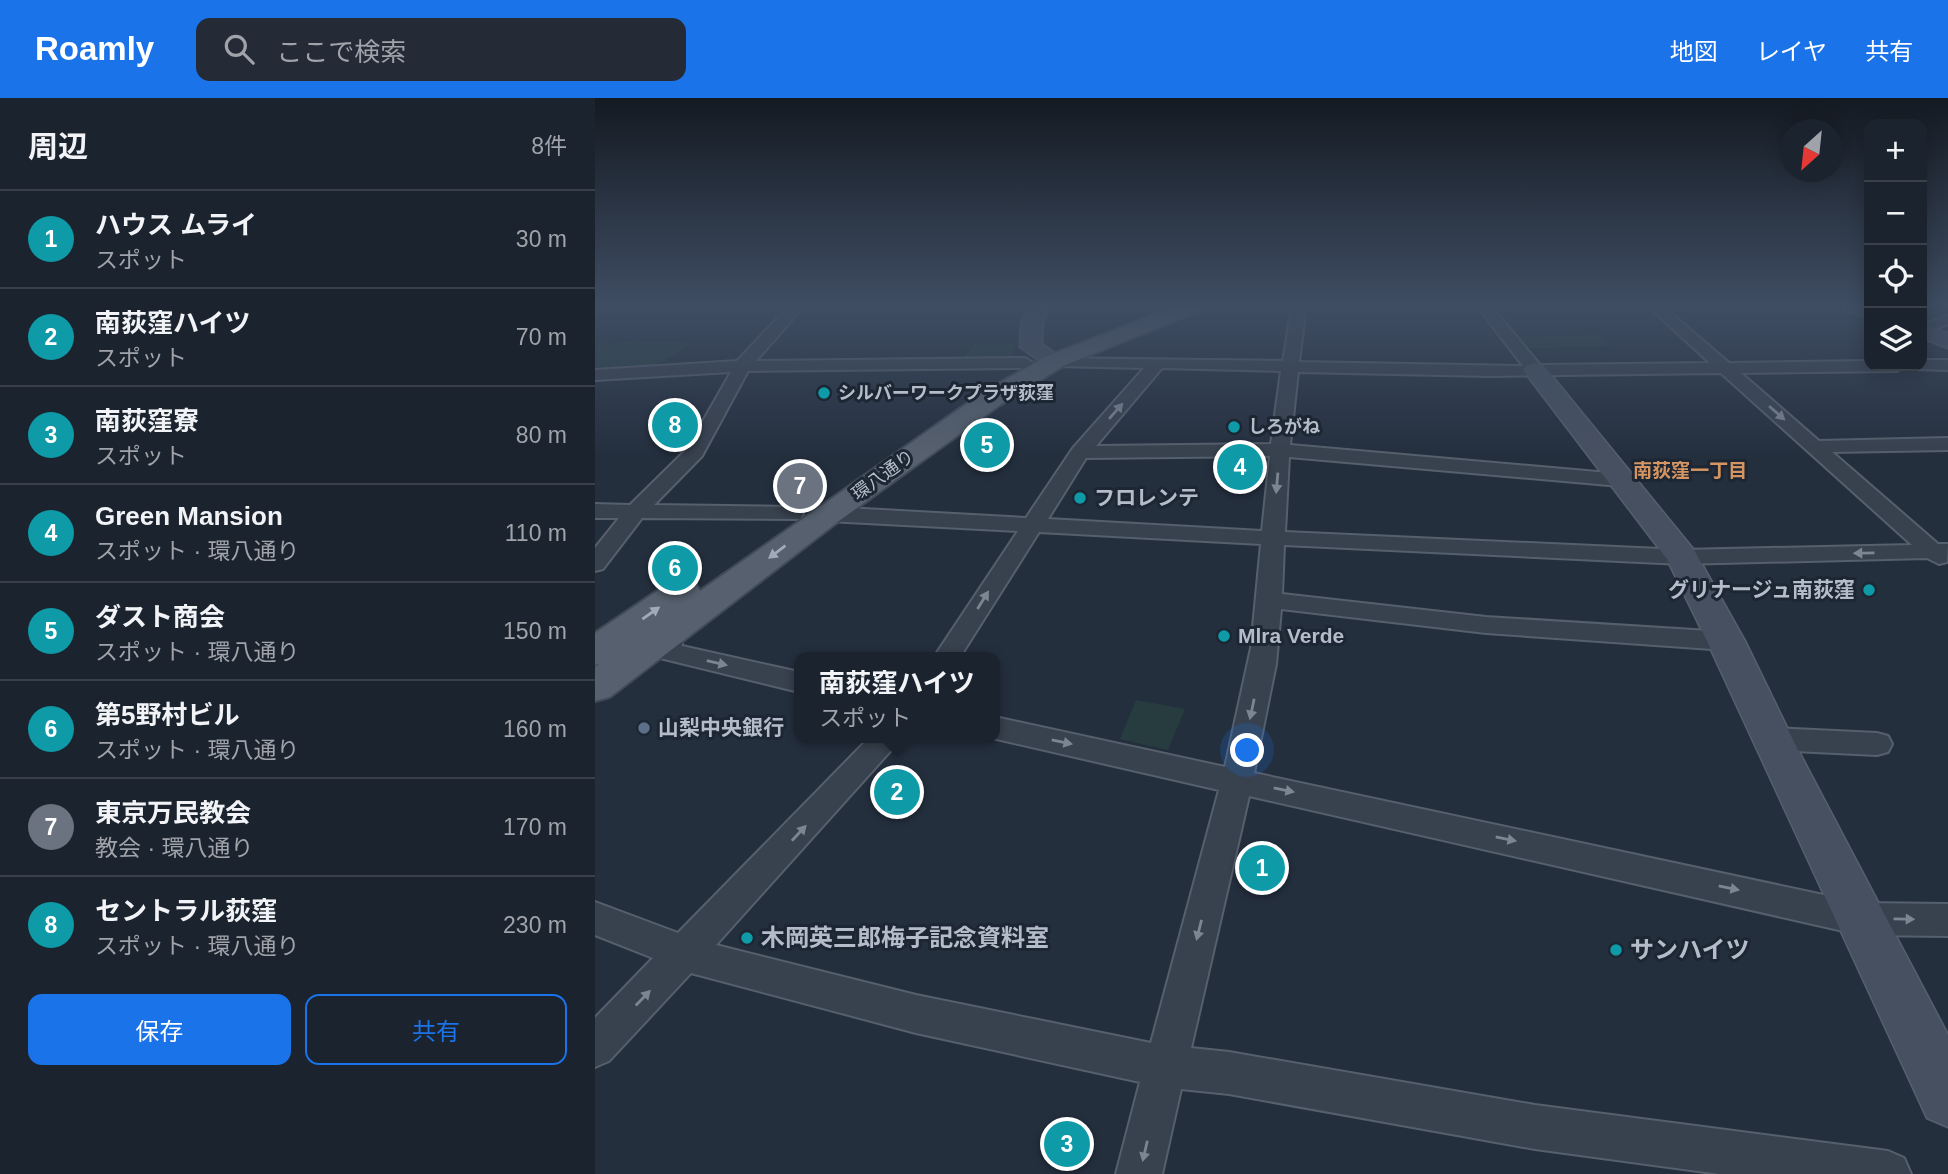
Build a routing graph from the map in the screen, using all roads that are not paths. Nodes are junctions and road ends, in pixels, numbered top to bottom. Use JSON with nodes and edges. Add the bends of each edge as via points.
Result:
{"nodes":[{"id":1,"x":751,"y":356,"type":"edge"},
{"id":2,"x":1037,"y":356,"type":"edge"},
{"id":3,"x":1048,"y":356,"type":"edge"},
{"id":4,"x":1051,"y":356,"type":"edge"},
{"id":5,"x":1293,"y":356,"type":"edge"},
{"id":6,"x":1524,"y":356,"type":"edge"},
{"id":7,"x":1712,"y":356,"type":"edge"},
{"id":8,"x":1040,"y":360,"type":"junction"},
{"id":9,"x":1156,"y":365,"type":"junction"},
{"id":10,"x":1927,"y":365,"type":"edge"},
{"id":11,"x":1948,"y":365,"type":"edge"},
{"id":12,"x":742,"y":366,"type":"junction"},
{"id":13,"x":1864,"y":366,"type":"edge"},
{"id":14,"x":1292,"y":367,"type":"junction"},
{"id":15,"x":1725,"y":368,"type":"junction"},
{"id":16,"x":1535,"y":370,"type":"junction"},
{"id":17,"x":595,"y":375,"type":"edge"},
{"id":18,"x":1948,"y":444,"type":"edge"},
{"id":19,"x":1816,"y":447,"type":"junction"},
{"id":20,"x":1280,"y":450,"type":"junction"},
{"id":21,"x":1080,"y":452,"type":"junction"},
{"id":22,"x":1620,"y":480,"type":"junction"},
{"id":23,"x":595,"y":511,"type":"edge"},
{"id":24,"x":636,"y":511,"type":"junction"},
{"id":25,"x":793,"y":514,"type":"junction"},
{"id":26,"x":828,"y":514,"type":"junction"},
{"id":27,"x":1031,"y":524,"type":"junction"},
{"id":28,"x":1272,"y":538,"type":"junction"},
{"id":29,"x":1943,"y":556,"type":"edge"},
{"id":30,"x":1682,"y":558,"type":"junction"},
{"id":31,"x":595,"y":564,"type":"edge"},
{"id":32,"x":1271,"y":600,"type":"junction"},
{"id":33,"x":668,"y":634,"type":"junction"},
{"id":34,"x":1726,"y":641,"type":"junction"},
{"id":35,"x":601,"y":643,"type":"edge"},
{"id":36,"x":950,"y":652,"type":"edge"},
{"id":37,"x":794,"y":681,"type":"edge"},
{"id":38,"x":595,"y":687,"type":"edge"},
{"id":39,"x":1000,"y":729,"type":"edge"},
{"id":40,"x":1771,"y":739,"type":"junction"},
{"id":41,"x":882,"y":743,"type":"edge"},
{"id":42,"x":1877,"y":744,"type":"dead end"},
{"id":43,"x":1237,"y":779,"type":"junction"},
{"id":44,"x":595,"y":918,"type":"edge"},
{"id":45,"x":1861,"y":919,"type":"junction"},
{"id":46,"x":1948,"y":920,"type":"edge"},
{"id":47,"x":686,"y":954,"type":"junction"},
{"id":48,"x":595,"y":1047,"type":"edge"},
{"id":49,"x":1165,"y":1067,"type":"junction"},
{"id":50,"x":1948,"y":1097,"type":"edge"},
{"id":51,"x":1139,"y":1174,"type":"edge"},
{"id":52,"x":1888,"y":1174,"type":"edge"}],
"edges":[{"from":1,"to":12,"type":"street"},
{"from":2,"to":8,"type":"street"},
{"from":3,"to":8,"type":"main road","name":"環八通り"},
{"from":4,"to":8,"type":"main road","name":"環八通り"},
{"from":5,"to":14,"type":"street"},
{"from":6,"to":16,"type":"street"},
{"from":7,"to":15,"type":"street"},
{"from":8,"to":9,"type":"street"},
{"from":8,"to":12,"type":"street"},
{"from":8,"to":25,"type":"main road","name":"環八通り","via":[[936,416]]},
{"from":8,"to":26,"type":"main road","name":"環八通り"},
{"from":9,"to":14,"type":"street"},
{"from":21,"to":9,"type":"street","one_way":true},
{"from":10,"to":11,"type":"street"},
{"from":12,"to":17,"type":"street"},
{"from":12,"to":24,"type":"street","via":[[695,452]]},
{"from":13,"to":15,"type":"street"},
{"from":14,"to":16,"type":"street"},
{"from":14,"to":20,"type":"street"},
{"from":15,"to":16,"type":"street"},
{"from":15,"to":19,"type":"street","one_way":true},
{"from":16,"to":22,"type":"street"},
{"from":18,"to":19,"type":"street"},
{"from":19,"to":29,"type":"street"},
{"from":20,"to":21,"type":"street"},
{"from":20,"to":22,"type":"street"},
{"from":20,"to":28,"type":"street","one_way":true},
{"from":21,"to":27,"type":"street"},
{"from":22,"to":30,"type":"street"},
{"from":23,"to":24,"type":"street"},
{"from":24,"to":25,"type":"street"},
{"from":24,"to":31,"type":"street"},
{"from":35,"to":25,"type":"main road","name":"環八通り","one_way":true},
{"from":26,"to":27,"type":"street"},
{"from":26,"to":33,"type":"main road","name":"環八通り","one_way":true},
{"from":27,"to":28,"type":"street"},
{"from":36,"to":27,"type":"street","one_way":true},
{"from":28,"to":30,"type":"street"},
{"from":28,"to":32,"type":"street"},
{"from":29,"to":30,"type":"street","one_way":true},
{"from":30,"to":34,"type":"street"},
{"from":32,"to":34,"type":"street","via":[[1486,625]]},
{"from":32,"to":43,"type":"street","one_way":true,"via":[[1263,662]]},
{"from":33,"to":37,"type":"street","one_way":true,"via":[[669,652]]},
{"from":33,"to":38,"type":"main road","name":"環八通り"},
{"from":34,"to":40,"type":"street"},
{"from":39,"to":43,"type":"street","one_way":true},
{"from":40,"to":42,"type":"street"},
{"from":40,"to":45,"type":"street"},
{"from":47,"to":41,"type":"street","one_way":true},
{"from":43,"to":45,"type":"street","one_way":true},
{"from":43,"to":49,"type":"street","one_way":true},
{"from":44,"to":47,"type":"street"},
{"from":45,"to":46,"type":"street","one_way":true},
{"from":45,"to":50,"type":"street"},
{"from":48,"to":47,"type":"street","one_way":true},
{"from":47,"to":49,"type":"street","via":[[916,1014]]},
{"from":49,"to":51,"type":"street","one_way":true},
{"from":49,"to":52,"type":"street","via":[[1229,1073],[1535,1127]]}]}
